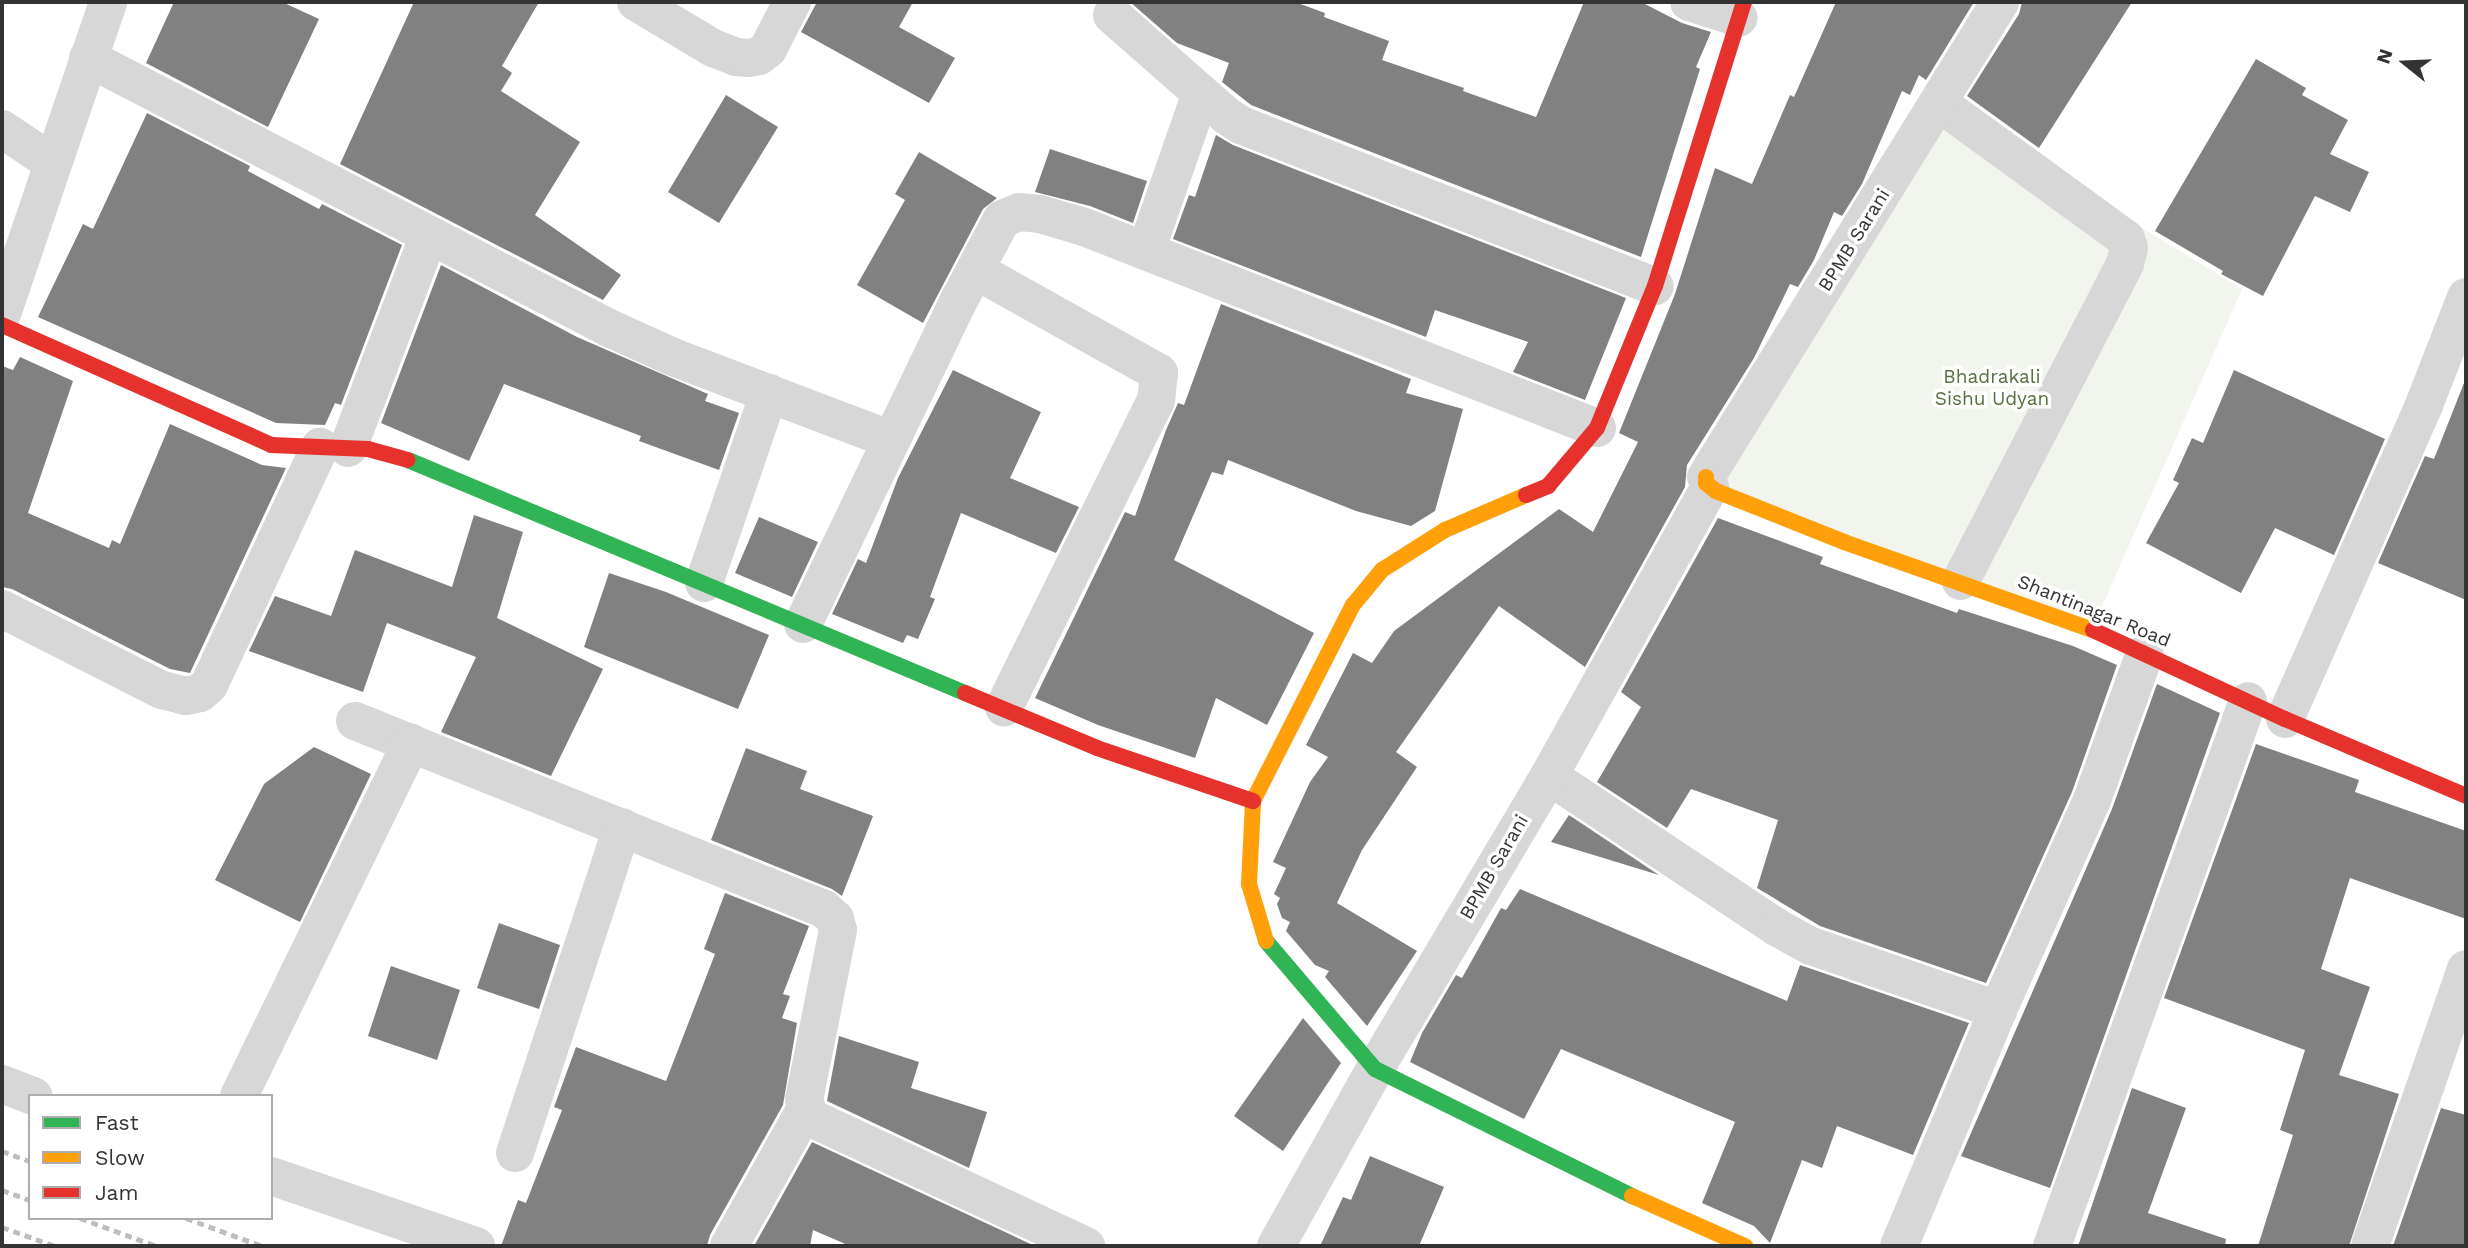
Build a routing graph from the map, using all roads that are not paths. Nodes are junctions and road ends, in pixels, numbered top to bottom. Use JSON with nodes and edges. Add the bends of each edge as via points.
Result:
{"nodes":[{"id":1,"x":108,"y":2,"type":"edge"},
{"id":2,"x":636,"y":2,"type":"edge"},
{"id":3,"x":792,"y":2,"type":"edge"},
{"id":4,"x":1689,"y":2,"type":"edge"},
{"id":5,"x":2000,"y":2,"type":"edge"},
{"id":6,"x":1741,"y":10,"type":"edge"},
{"id":7,"x":1112,"y":15,"type":"dead end"},
{"id":8,"x":88,"y":58,"type":"junction"},
{"id":9,"x":1201,"y":93,"type":"junction"},
{"id":10,"x":1939,"y":103,"type":"junction"},
{"id":11,"x":2,"y":129,"type":"edge"},
{"id":12,"x":52,"y":163,"type":"junction"},
{"id":13,"x":429,"y":235,"type":"junction"},
{"id":14,"x":1146,"y":251,"type":"junction"},
{"id":15,"x":975,"y":270,"type":"junction"},
{"id":16,"x":1655,"y":286,"type":"junction"},
{"id":17,"x":2466,"y":297,"type":"edge"},
{"id":18,"x":2,"y":314,"type":"edge"},
{"id":19,"x":2,"y":326,"type":"edge"},
{"id":20,"x":769,"y":393,"type":"junction"},
{"id":21,"x":1597,"y":428,"type":"junction"},
{"id":22,"x":892,"y":440,"type":"junction"},
{"id":23,"x":334,"y":448,"type":"junction"},
{"id":24,"x":1708,"y":482,"type":"junction"},
{"id":25,"x":1961,"y":581,"type":"junction"},
{"id":26,"x":704,"y":583,"type":"junction"},
{"id":27,"x":2,"y":609,"type":"edge"},
{"id":28,"x":803,"y":624,"type":"junction"},
{"id":29,"x":2145,"y":653,"type":"junction"},
{"id":30,"x":2248,"y":701,"type":"junction"},
{"id":31,"x":1004,"y":708,"type":"junction"},
{"id":32,"x":2285,"y":719,"type":"junction"},
{"id":33,"x":355,"y":721,"type":"dead end"},
{"id":34,"x":411,"y":743,"type":"junction"},
{"id":35,"x":1549,"y":776,"type":"junction"},
{"id":36,"x":2466,"y":796,"type":"edge"},
{"id":37,"x":1253,"y":801,"type":"junction"},
{"id":38,"x":622,"y":827,"type":"junction"},
{"id":39,"x":2466,"y":969,"type":"edge"},
{"id":40,"x":1998,"y":1010,"type":"junction"},
{"id":41,"x":1375,"y":1069,"type":"junction"},
{"id":42,"x":2,"y":1084,"type":"edge"},
{"id":43,"x":29,"y":1094,"type":"edge"},
{"id":44,"x":240,"y":1094,"type":"edge"},
{"id":45,"x":805,"y":1110,"type":"junction"},
{"id":46,"x":515,"y":1153,"type":"dead end"},
{"id":47,"x":273,"y":1177,"type":"edge"},
{"id":48,"x":476,"y":1246,"type":"edge"},
{"id":49,"x":729,"y":1246,"type":"edge"},
{"id":50,"x":1086,"y":1246,"type":"edge"},
{"id":51,"x":1276,"y":1246,"type":"edge"},
{"id":52,"x":1745,"y":1246,"type":"edge"},
{"id":53,"x":1899,"y":1246,"type":"edge"},
{"id":54,"x":2052,"y":1246,"type":"edge"},
{"id":55,"x":2370,"y":1246,"type":"edge"}],
"edges":[{"from":1,"to":8,"type":"street"},
{"from":2,"to":3,"type":"street","via":[[713,48],[748,58],[768,48]]},
{"from":4,"to":6,"type":"street"},
{"from":5,"to":10,"type":"street","name":"BPMB Sarani"},
{"from":6,"to":16,"type":"street"},
{"from":7,"to":9,"type":"street"},
{"from":8,"to":12,"type":"street"},
{"from":8,"to":13,"type":"street"},
{"from":9,"to":14,"type":"street"},
{"from":9,"to":16,"type":"street","via":[[1227,116],[1258,132]]},
{"from":10,"to":24,"type":"street","name":"BPMB Sarani"},
{"from":10,"to":25,"type":"street","via":[[2126,239],[2129,248],[2125,264]]},
{"from":11,"to":12,"type":"street"},
{"from":12,"to":18,"type":"street"},
{"from":13,"to":20,"type":"street","via":[[609,328]]},
{"from":13,"to":23,"type":"street"},
{"from":14,"to":15,"type":"street","via":[[1073,224],[1019,212],[1002,219]]},
{"from":14,"to":21,"type":"street"},
{"from":15,"to":22,"type":"street"},
{"from":15,"to":31,"type":"street","via":[[1159,373],[1156,400]]},
{"from":16,"to":21,"type":"street"},
{"from":17,"to":32,"type":"street","via":[[2424,405]]},
{"from":19,"to":23,"type":"street","via":[[271,445]]},
{"from":20,"to":22,"type":"street"},
{"from":20,"to":26,"type":"street"},
{"from":21,"to":37,"type":"street","via":[[1548,486],[1445,530],[1382,570],[1366,587]]},
{"from":22,"to":28,"type":"street"},
{"from":23,"to":26,"type":"street","via":[[368,449],[405,460]]},
{"from":23,"to":27,"type":"street","via":[[209,685],[200,693],[186,696],[163,690]]},
{"from":24,"to":25,"type":"street","name":"Shantinagar Road","via":[[1844,542]]},
{"from":24,"to":35,"type":"street","name":"BPMB Sarani"},
{"from":25,"to":29,"type":"street","name":"Shantinagar Road"},
{"from":26,"to":28,"type":"street"},
{"from":28,"to":31,"type":"street"},
{"from":29,"to":30,"type":"street","name":"Shantinagar Road"},
{"from":29,"to":40,"type":"street","via":[[2092,800]]},
{"from":30,"to":32,"type":"street","name":"Shantinagar Road"},
{"from":30,"to":54,"type":"street"},
{"from":31,"to":37,"type":"street","via":[[1097,748]]},
{"from":32,"to":36,"type":"street","name":"Shantinagar Road"},
{"from":33,"to":34,"type":"street"},
{"from":34,"to":38,"type":"street"},
{"from":34,"to":44,"type":"street"},
{"from":35,"to":40,"type":"street","via":[[1811,946]]},
{"from":35,"to":41,"type":"street","name":"BPMB Sarani"},
{"from":37,"to":41,"type":"street","via":[[1249,884],[1265,940]]},
{"from":38,"to":45,"type":"street","via":[[811,902],[835,919],[838,930]]},
{"from":38,"to":46,"type":"street"},
{"from":39,"to":55,"type":"street"},
{"from":40,"to":53,"type":"street"},
{"from":41,"to":51,"type":"street","name":"BPMB Sarani"},
{"from":41,"to":52,"type":"street","via":[[1606,1185]]},
{"from":42,"to":43,"type":"street"},
{"from":45,"to":49,"type":"street"},
{"from":45,"to":50,"type":"street","via":[[809,1117]]},
{"from":47,"to":48,"type":"street"}]}
